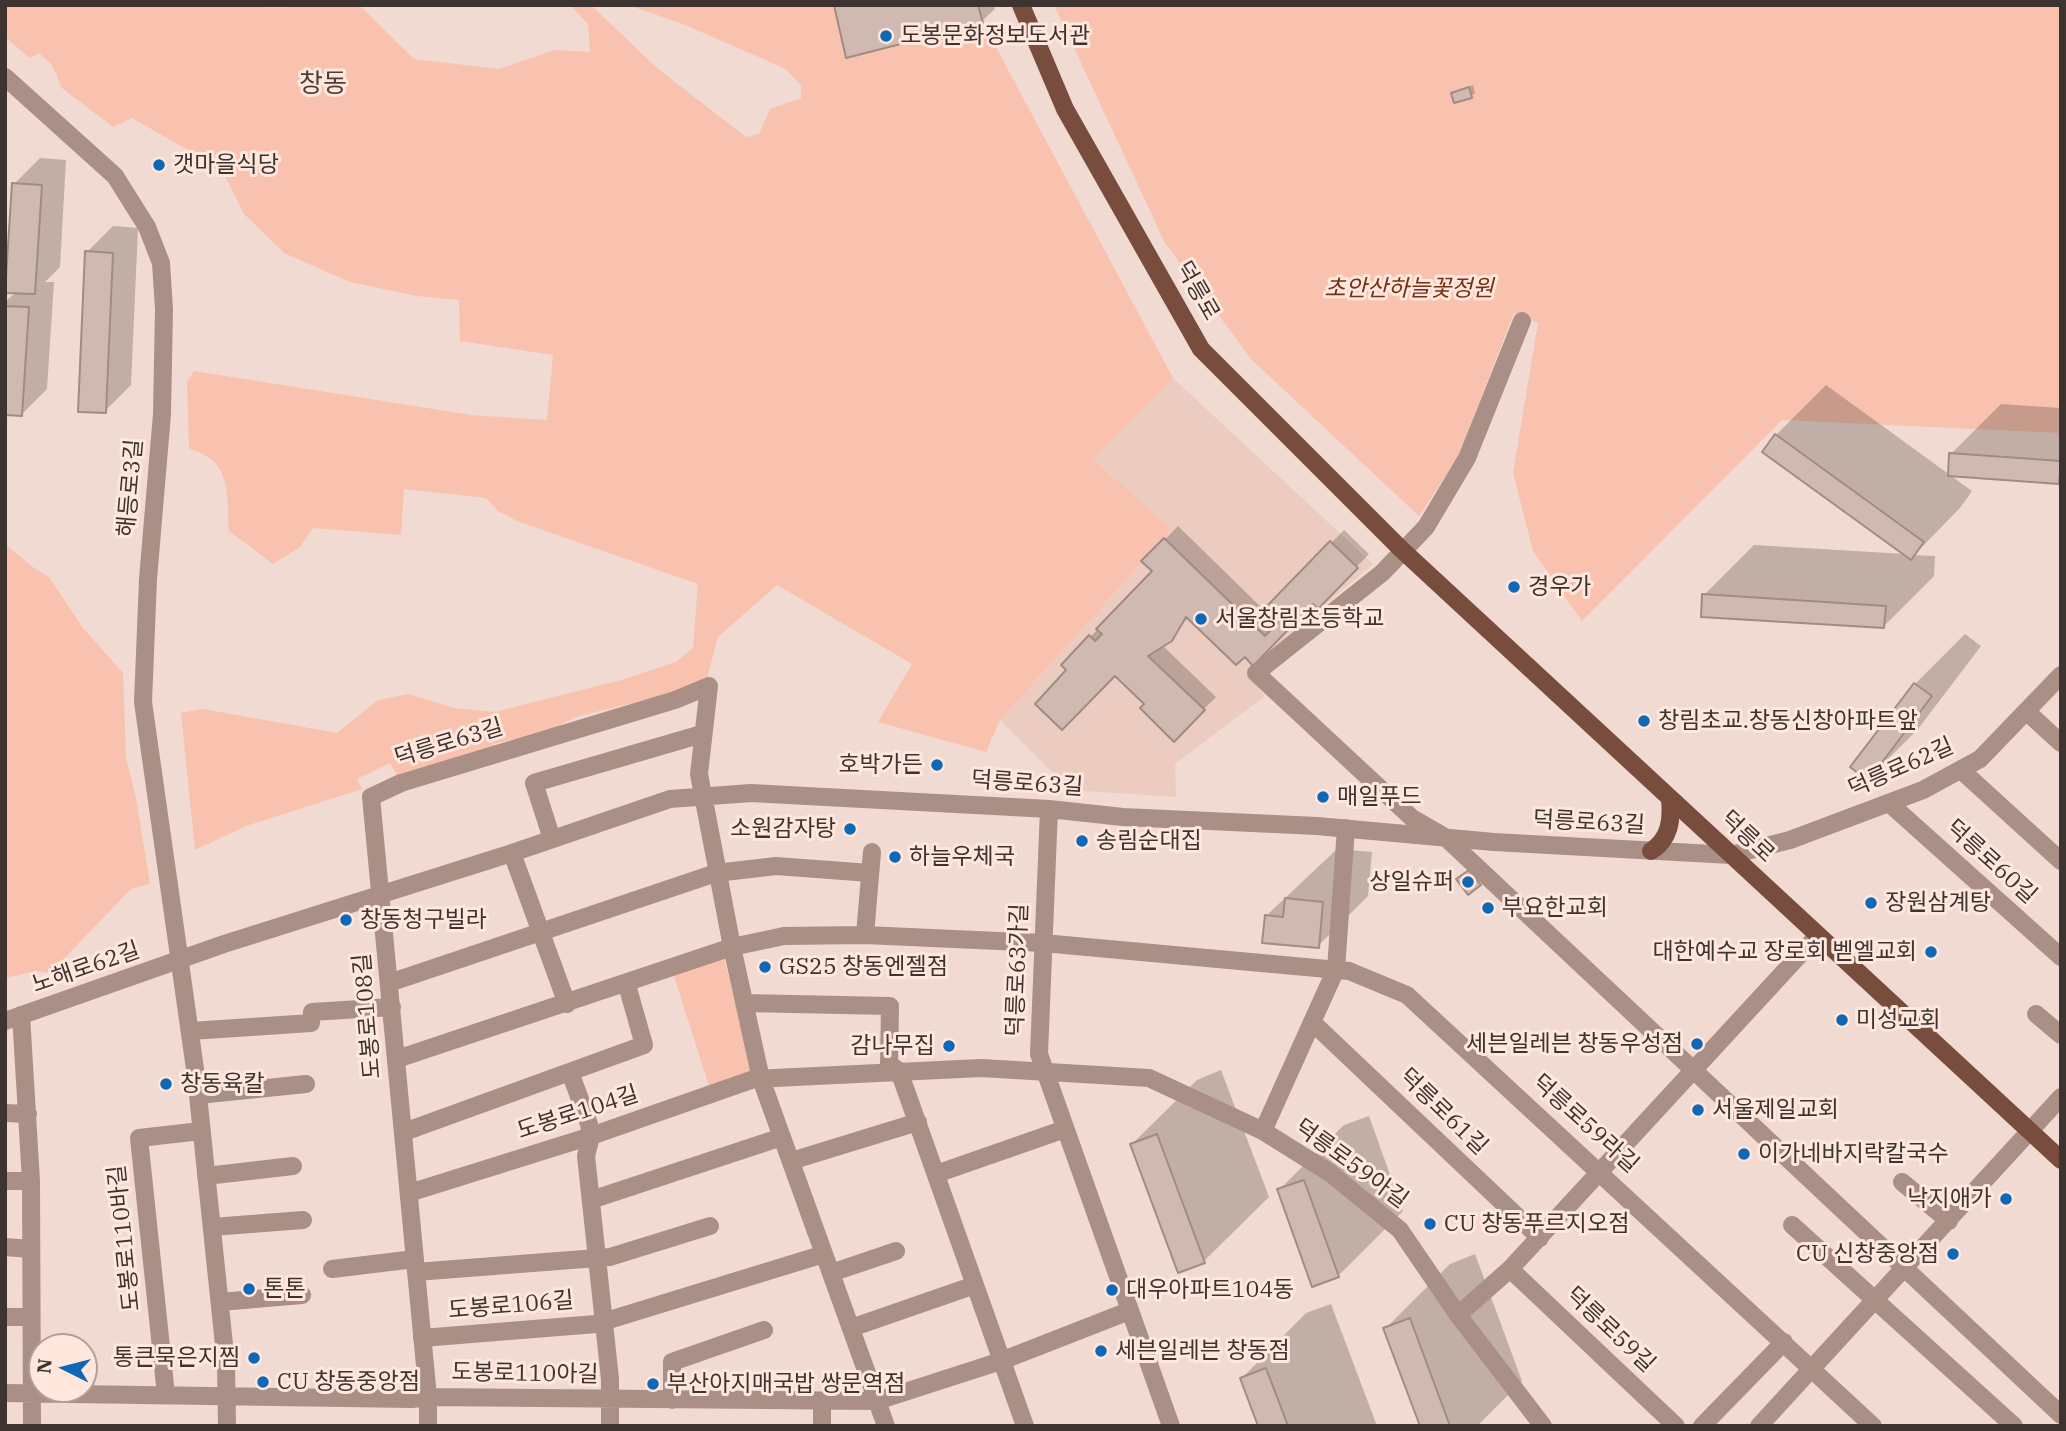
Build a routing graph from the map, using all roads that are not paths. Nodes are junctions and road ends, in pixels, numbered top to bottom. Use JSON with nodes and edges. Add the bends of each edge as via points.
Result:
{"nodes":[{"id":1,"x":1021,"y":5,"type":"edge"},
{"id":2,"x":5,"y":77,"type":"edge"},
{"id":3,"x":1522,"y":321,"type":"dead end"},
{"id":4,"x":1401,"y":550,"type":"junction"},
{"id":5,"x":2061,"y":674,"type":"edge"},
{"id":6,"x":2026,"y":711,"type":"junction"},
{"id":7,"x":702,"y":734,"type":"junction"},
{"id":8,"x":2061,"y":743,"type":"edge"},
{"id":9,"x":1961,"y":770,"type":"junction"},
{"id":10,"x":705,"y":797,"type":"junction"},
{"id":11,"x":1670,"y":799,"type":"junction"},
{"id":12,"x":1889,"y":803,"type":"junction"},
{"id":13,"x":1049,"y":809,"type":"junction"},
{"id":14,"x":1346,"y":828,"type":"junction"},
{"id":15,"x":1445,"y":837,"type":"junction"},
{"id":16,"x":552,"y":839,"type":"junction"},
{"id":17,"x":1651,"y":851,"type":"junction"},
{"id":18,"x":872,"y":852,"type":"dead end"},
{"id":19,"x":512,"y":853,"type":"junction"},
{"id":20,"x":1731,"y":855,"type":"junction"},
{"id":21,"x":2061,"y":862,"type":"edge"},
{"id":22,"x":716,"y":873,"type":"junction"},
{"id":23,"x":870,"y":873,"type":"junction"},
{"id":24,"x":381,"y":895,"type":"junction"},
{"id":25,"x":541,"y":933,"type":"junction"},
{"id":26,"x":865,"y":935,"type":"junction"},
{"id":27,"x":1818,"y":935,"type":"junction"},
{"id":28,"x":1043,"y":943,"type":"junction"},
{"id":29,"x":732,"y":947,"type":"junction"},
{"id":30,"x":2061,"y":957,"type":"edge"},
{"id":31,"x":182,"y":961,"type":"junction"},
{"id":32,"x":1336,"y":969,"type":"junction"},
{"id":33,"x":389,"y":983,"type":"junction"},
{"id":34,"x":626,"y":985,"type":"junction"},
{"id":35,"x":744,"y":1003,"type":"junction"},
{"id":36,"x":567,"y":1004,"type":"junction"},
{"id":37,"x":392,"y":1007,"type":"junction"},
{"id":38,"x":2036,"y":1014,"type":"dead end"},
{"id":39,"x":13,"y":1018,"type":"edge"},
{"id":40,"x":1312,"y":1022,"type":"junction"},
{"id":41,"x":191,"y":1031,"type":"junction"},
{"id":42,"x":2061,"y":1035,"type":"edge"},
{"id":43,"x":397,"y":1059,"type":"junction"},
{"id":44,"x":899,"y":1071,"type":"junction"},
{"id":45,"x":570,"y":1072,"type":"junction"},
{"id":46,"x":1045,"y":1072,"type":"junction"},
{"id":47,"x":1693,"y":1073,"type":"junction"},
{"id":48,"x":761,"y":1079,"type":"junction"},
{"id":49,"x":306,"y":1084,"type":"dead end"},
{"id":50,"x":198,"y":1094,"type":"junction"},
{"id":51,"x":2061,"y":1097,"type":"edge"},
{"id":52,"x":5,"y":1113,"type":"edge"},
{"id":53,"x":28,"y":1114,"type":"junction"},
{"id":54,"x":918,"y":1122,"type":"junction"},
{"id":55,"x":1065,"y":1129,"type":"junction"},
{"id":56,"x":201,"y":1131,"type":"junction"},
{"id":57,"x":1263,"y":1131,"type":"junction"},
{"id":58,"x":404,"y":1132,"type":"junction"},
{"id":59,"x":2031,"y":1133,"type":"junction"},
{"id":60,"x":591,"y":1136,"type":"junction"},
{"id":61,"x":782,"y":1137,"type":"junction"},
{"id":62,"x":2061,"y":1160,"type":"edge"},
{"id":63,"x":791,"y":1161,"type":"junction"},
{"id":64,"x":293,"y":1166,"type":"dead end"},
{"id":65,"x":1601,"y":1172,"type":"junction"},
{"id":66,"x":936,"y":1174,"type":"junction"},
{"id":67,"x":206,"y":1176,"type":"junction"},
{"id":68,"x":5,"y":1181,"type":"edge"},
{"id":69,"x":30,"y":1181,"type":"junction"},
{"id":70,"x":1902,"y":1182,"type":"dead end"},
{"id":71,"x":409,"y":1193,"type":"junction"},
{"id":72,"x":591,"y":1200,"type":"junction"},
{"id":73,"x":303,"y":1220,"type":"dead end"},
{"id":74,"x":1950,"y":1221,"type":"junction"},
{"id":75,"x":1793,"y":1225,"type":"dead end"},
{"id":76,"x":710,"y":1226,"type":"dead end"},
{"id":77,"x":212,"y":1227,"type":"junction"},
{"id":78,"x":1540,"y":1238,"type":"junction"},
{"id":79,"x":5,"y":1247,"type":"edge"},
{"id":80,"x":31,"y":1249,"type":"junction"},
{"id":81,"x":896,"y":1251,"type":"dead end"},
{"id":82,"x":824,"y":1254,"type":"junction"},
{"id":83,"x":597,"y":1259,"type":"junction"},
{"id":84,"x":416,"y":1266,"type":"junction"},
{"id":85,"x":332,"y":1269,"type":"dead end"},
{"id":86,"x":1510,"y":1269,"type":"junction"},
{"id":87,"x":1905,"y":1270,"type":"junction"},
{"id":88,"x":831,"y":1273,"type":"junction"},
{"id":89,"x":975,"y":1285,"type":"junction"},
{"id":90,"x":302,"y":1295,"type":"dead end"},
{"id":91,"x":1875,"y":1301,"type":"junction"},
{"id":92,"x":220,"y":1302,"type":"junction"},
{"id":93,"x":1129,"y":1311,"type":"junction"},
{"id":94,"x":1458,"y":1315,"type":"junction"},
{"id":95,"x":5,"y":1317,"type":"edge"},
{"id":96,"x":32,"y":1317,"type":"junction"},
{"id":97,"x":604,"y":1321,"type":"junction"},
{"id":98,"x":851,"y":1328,"type":"junction"},
{"id":99,"x":764,"y":1329,"type":"dead end"},
{"id":100,"x":32,"y":1333,"type":"edge"},
{"id":101,"x":422,"y":1338,"type":"junction"},
{"id":102,"x":1784,"y":1342,"type":"junction"},
{"id":103,"x":1001,"y":1361,"type":"junction"},
{"id":104,"x":1813,"y":1368,"type":"junction"},
{"id":105,"x":5,"y":1393,"type":"edge"},
{"id":106,"x":28,"y":1393,"type":"edge"},
{"id":107,"x":98,"y":1394,"type":"edge"},
{"id":108,"x":166,"y":1395,"type":"junction"},
{"id":109,"x":227,"y":1396,"type":"junction"},
{"id":110,"x":428,"y":1397,"type":"junction"},
{"id":111,"x":610,"y":1400,"type":"junction"},
{"id":112,"x":672,"y":1400,"type":"junction"},
{"id":113,"x":822,"y":1401,"type":"junction"},
{"id":114,"x":877,"y":1401,"type":"junction"},
{"id":115,"x":32,"y":1403,"type":"edge"},
{"id":116,"x":2061,"y":1415,"type":"edge"},
{"id":117,"x":2061,"y":1422,"type":"edge"},
{"id":118,"x":32,"y":1426,"type":"edge"},
{"id":119,"x":227,"y":1426,"type":"edge"},
{"id":120,"x":428,"y":1426,"type":"edge"},
{"id":121,"x":610,"y":1426,"type":"edge"},
{"id":122,"x":822,"y":1426,"type":"edge"},
{"id":123,"x":886,"y":1426,"type":"edge"},
{"id":124,"x":1025,"y":1426,"type":"edge"},
{"id":125,"x":1171,"y":1426,"type":"edge"},
{"id":126,"x":1543,"y":1426,"type":"edge"},
{"id":127,"x":1676,"y":1426,"type":"edge"},
{"id":128,"x":1702,"y":1426,"type":"edge"},
{"id":129,"x":1759,"y":1426,"type":"edge"},
{"id":130,"x":1873,"y":1426,"type":"edge"},
{"id":131,"x":2014,"y":1426,"type":"edge"},
{"id":132,"x":2057,"y":1426,"type":"edge"}],
"edges":[{"from":1,"to":4,"type":"main road","name":"덕릉로","via":[[1065,109],[1201,349]]},
{"from":2,"to":31,"type":"street","name":"해등로3길","via":[[115,176],[147,227],[161,263],[162,414],[143,702]]},
{"from":3,"to":4,"type":"street","via":[[1467,458],[1426,527]]},
{"from":4,"to":11,"type":"main road","name":"덕릉로"},
{"from":4,"to":15,"type":"street","name":"덕릉로63길","via":[[1382,573],[1256,673],[1412,818]]},
{"from":5,"to":6,"type":"street","name":"덕릉로62길"},
{"from":6,"to":8,"type":"street"},
{"from":6,"to":9,"type":"street","name":"덕릉로62길","via":[[1980,759]]},
{"from":7,"to":10,"type":"street","name":"덕릉로63길","via":[[699,774]]},
{"from":7,"to":16,"type":"street","via":[[534,783]]},
{"from":7,"to":24,"type":"street","name":"덕릉로63길","via":[[709,686],[401,783],[371,797]]},
{"from":9,"to":12,"type":"street","name":"덕릉로62길"},
{"from":9,"to":21,"type":"street","name":"덕릉로60길"},
{"from":10,"to":13,"type":"street","name":"덕릉로63길","via":[[751,793]]},
{"from":10,"to":16,"type":"street","name":"덕릉로63길","via":[[670,799]]},
{"from":10,"to":22,"type":"street"},
{"from":11,"to":17,"type":"main road","via":[[1668,831],[1661,845]]},
{"from":11,"to":20,"type":"main road","name":"덕릉로"},
{"from":12,"to":20,"type":"street","name":"덕릉로62길","via":[[1790,840]]},
{"from":12,"to":30,"type":"street","name":"덕릉로60길"},
{"from":13,"to":14,"type":"street","name":"덕릉로63길"},
{"from":13,"to":28,"type":"street","name":"덕릉로63가길"},
{"from":14,"to":15,"type":"street","name":"덕릉로63길"},
{"from":14,"to":32,"type":"street"},
{"from":15,"to":17,"type":"street","name":"덕릉로63길"},
{"from":15,"to":47,"type":"street"},
{"from":16,"to":19,"type":"street","name":"덕릉로63길"},
{"from":17,"to":20,"type":"street","name":"덕릉로63길"},
{"from":18,"to":23,"type":"street"},
{"from":19,"to":24,"type":"street","name":"덕릉로63길"},
{"from":19,"to":25,"type":"street"},
{"from":20,"to":27,"type":"main road","name":"덕릉로"},
{"from":22,"to":23,"type":"street","via":[[776,866]]},
{"from":22,"to":25,"type":"street"},
{"from":22,"to":29,"type":"street"},
{"from":23,"to":26,"type":"street"},
{"from":24,"to":31,"type":"street","name":"덕릉로63길"},
{"from":24,"to":33,"type":"street","name":"도봉로108길"},
{"from":25,"to":33,"type":"street"},
{"from":25,"to":36,"type":"street"},
{"from":26,"to":28,"type":"street"},
{"from":26,"to":29,"type":"street","via":[[784,936]]},
{"from":27,"to":47,"type":"street"},
{"from":27,"to":59,"type":"main road","name":"덕릉로"},
{"from":28,"to":32,"type":"street","name":"덕릉로59라길"},
{"from":28,"to":46,"type":"street","name":"덕릉로63가길","via":[[1039,1054]]},
{"from":29,"to":34,"type":"street"},
{"from":29,"to":35,"type":"street"},
{"from":31,"to":39,"type":"street","name":"노해로62길"},
{"from":31,"to":41,"type":"street","name":"해등로3길"},
{"from":32,"to":40,"type":"street"},
{"from":32,"to":65,"type":"street","name":"덕릉로59라길","via":[[1407,995]]},
{"from":33,"to":37,"type":"street","name":"도봉로108길"},
{"from":34,"to":36,"type":"street"},
{"from":34,"to":45,"type":"street","via":[[644,1045]]},
{"from":35,"to":44,"type":"street","via":[[890,1006],[890,1064]]},
{"from":35,"to":48,"type":"street"},
{"from":36,"to":43,"type":"street"},
{"from":37,"to":41,"type":"street","via":[[312,1012],[311,1023]]},
{"from":37,"to":43,"type":"street","name":"도봉로108길"},
{"from":38,"to":42,"type":"street"},
{"from":39,"to":53,"type":"street"},
{"from":40,"to":57,"type":"street"},
{"from":40,"to":78,"type":"street","name":"덕릉로61길"},
{"from":41,"to":50,"type":"street","name":"해등로3길"},
{"from":43,"to":58,"type":"street","name":"도봉로108길"},
{"from":44,"to":46,"type":"street","name":"도봉로104길","via":[[981,1068]]},
{"from":44,"to":48,"type":"street","name":"도봉로104길"},
{"from":44,"to":54,"type":"street"},
{"from":45,"to":58,"type":"street"},
{"from":45,"to":60,"type":"street"},
{"from":46,"to":55,"type":"street","name":"덕릉로63가길"},
{"from":46,"to":57,"type":"street","name":"덕릉로59아길","via":[[1149,1078]]},
{"from":47,"to":65,"type":"street"},
{"from":47,"to":87,"type":"street"},
{"from":48,"to":60,"type":"street","name":"도봉로104길"},
{"from":48,"to":61,"type":"street"},
{"from":49,"to":50,"type":"street"},
{"from":50,"to":56,"type":"street","name":"해등로3길"},
{"from":51,"to":59,"type":"street"},
{"from":52,"to":53,"type":"street"},
{"from":53,"to":69,"type":"street"},
{"from":54,"to":63,"type":"street"},
{"from":54,"to":66,"type":"street"},
{"from":55,"to":66,"type":"street"},
{"from":55,"to":93,"type":"street","name":"덕릉로63가길"},
{"from":56,"to":67,"type":"street","name":"해등로3길"},
{"from":56,"to":108,"type":"street","name":"도봉로110바길","via":[[139,1138]]},
{"from":57,"to":94,"type":"street","name":"덕릉로59아길","via":[[1330,1173],[1400,1230]]},
{"from":58,"to":71,"type":"street","name":"도봉로108길"},
{"from":59,"to":62,"type":"main road","name":"덕릉로"},
{"from":59,"to":74,"type":"street"},
{"from":60,"to":71,"type":"street","name":"도봉로104길"},
{"from":60,"to":72,"type":"street","name":"도봉로106길","via":[[586,1156]]},
{"from":61,"to":63,"type":"street"},
{"from":61,"to":72,"type":"street"},
{"from":63,"to":82,"type":"street"},
{"from":64,"to":67,"type":"street"},
{"from":65,"to":78,"type":"street"},
{"from":65,"to":102,"type":"street","name":"덕릉로59라길"},
{"from":66,"to":89,"type":"street"},
{"from":67,"to":77,"type":"street","name":"해등로3길"},
{"from":68,"to":69,"type":"street"},
{"from":69,"to":80,"type":"street"},
{"from":70,"to":74,"type":"street"},
{"from":71,"to":84,"type":"street","name":"도봉로108길"},
{"from":72,"to":83,"type":"street","name":"도봉로106길"},
{"from":73,"to":77,"type":"street"},
{"from":74,"to":87,"type":"street"},
{"from":75,"to":91,"type":"street"},
{"from":76,"to":83,"type":"street"},
{"from":77,"to":92,"type":"street","name":"해등로3길"},
{"from":78,"to":86,"type":"street"},
{"from":79,"to":80,"type":"street"},
{"from":80,"to":96,"type":"street"},
{"from":81,"to":88,"type":"street"},
{"from":82,"to":88,"type":"street"},
{"from":82,"to":97,"type":"street"},
{"from":83,"to":84,"type":"street","name":"도봉로106길"},
{"from":83,"to":97,"type":"street","name":"도봉로106길"},
{"from":84,"to":85,"type":"street"},
{"from":84,"to":101,"type":"street","name":"도봉로108길"},
{"from":86,"to":94,"type":"street"},
{"from":86,"to":127,"type":"street","name":"덕릉로59길"},
{"from":87,"to":91,"type":"street"},
{"from":87,"to":116,"type":"street"},
{"from":88,"to":98,"type":"street"},
{"from":89,"to":98,"type":"street"},
{"from":89,"to":103,"type":"street"},
{"from":90,"to":92,"type":"street"},
{"from":91,"to":104,"type":"street"},
{"from":91,"to":131,"type":"street"},
{"from":92,"to":109,"type":"street","name":"해등로3길"},
{"from":93,"to":103,"type":"street","name":"도봉로110아길"},
{"from":93,"to":125,"type":"street","name":"덕릉로63가길"},
{"from":94,"to":126,"type":"street","name":"덕릉로59아길"},
{"from":95,"to":96,"type":"street"},
{"from":96,"to":100,"type":"street"},
{"from":97,"to":101,"type":"street","name":"도봉로106길"},
{"from":97,"to":111,"type":"street","name":"도봉로106길"},
{"from":98,"to":114,"type":"street"},
{"from":99,"to":112,"type":"street","via":[[672,1362]]},
{"from":101,"to":110,"type":"street","name":"도봉로108길"},
{"from":102,"to":104,"type":"street","name":"덕릉로59라길"},
{"from":102,"to":128,"type":"street"},
{"from":103,"to":114,"type":"street","name":"도봉로110아길"},
{"from":103,"to":124,"type":"street"},
{"from":104,"to":129,"type":"street"},
{"from":104,"to":130,"type":"street","name":"덕릉로59라길"},
{"from":105,"to":106,"type":"street"},
{"from":107,"to":108,"type":"street"},
{"from":108,"to":109,"type":"street"},
{"from":109,"to":110,"type":"street","name":"도봉로110아길"},
{"from":109,"to":119,"type":"street","name":"해등로3길"},
{"from":110,"to":111,"type":"street","name":"도봉로110아길"},
{"from":110,"to":120,"type":"street","name":"도봉로108길"},
{"from":111,"to":112,"type":"street","name":"도봉로110아길"},
{"from":111,"to":121,"type":"street","name":"도봉로106길"},
{"from":112,"to":113,"type":"street","name":"도봉로110아길"},
{"from":113,"to":114,"type":"street","name":"도봉로110아길"},
{"from":113,"to":122,"type":"street"},
{"from":114,"to":123,"type":"street"},
{"from":115,"to":118,"type":"street"},
{"from":117,"to":132,"type":"street"}]}
